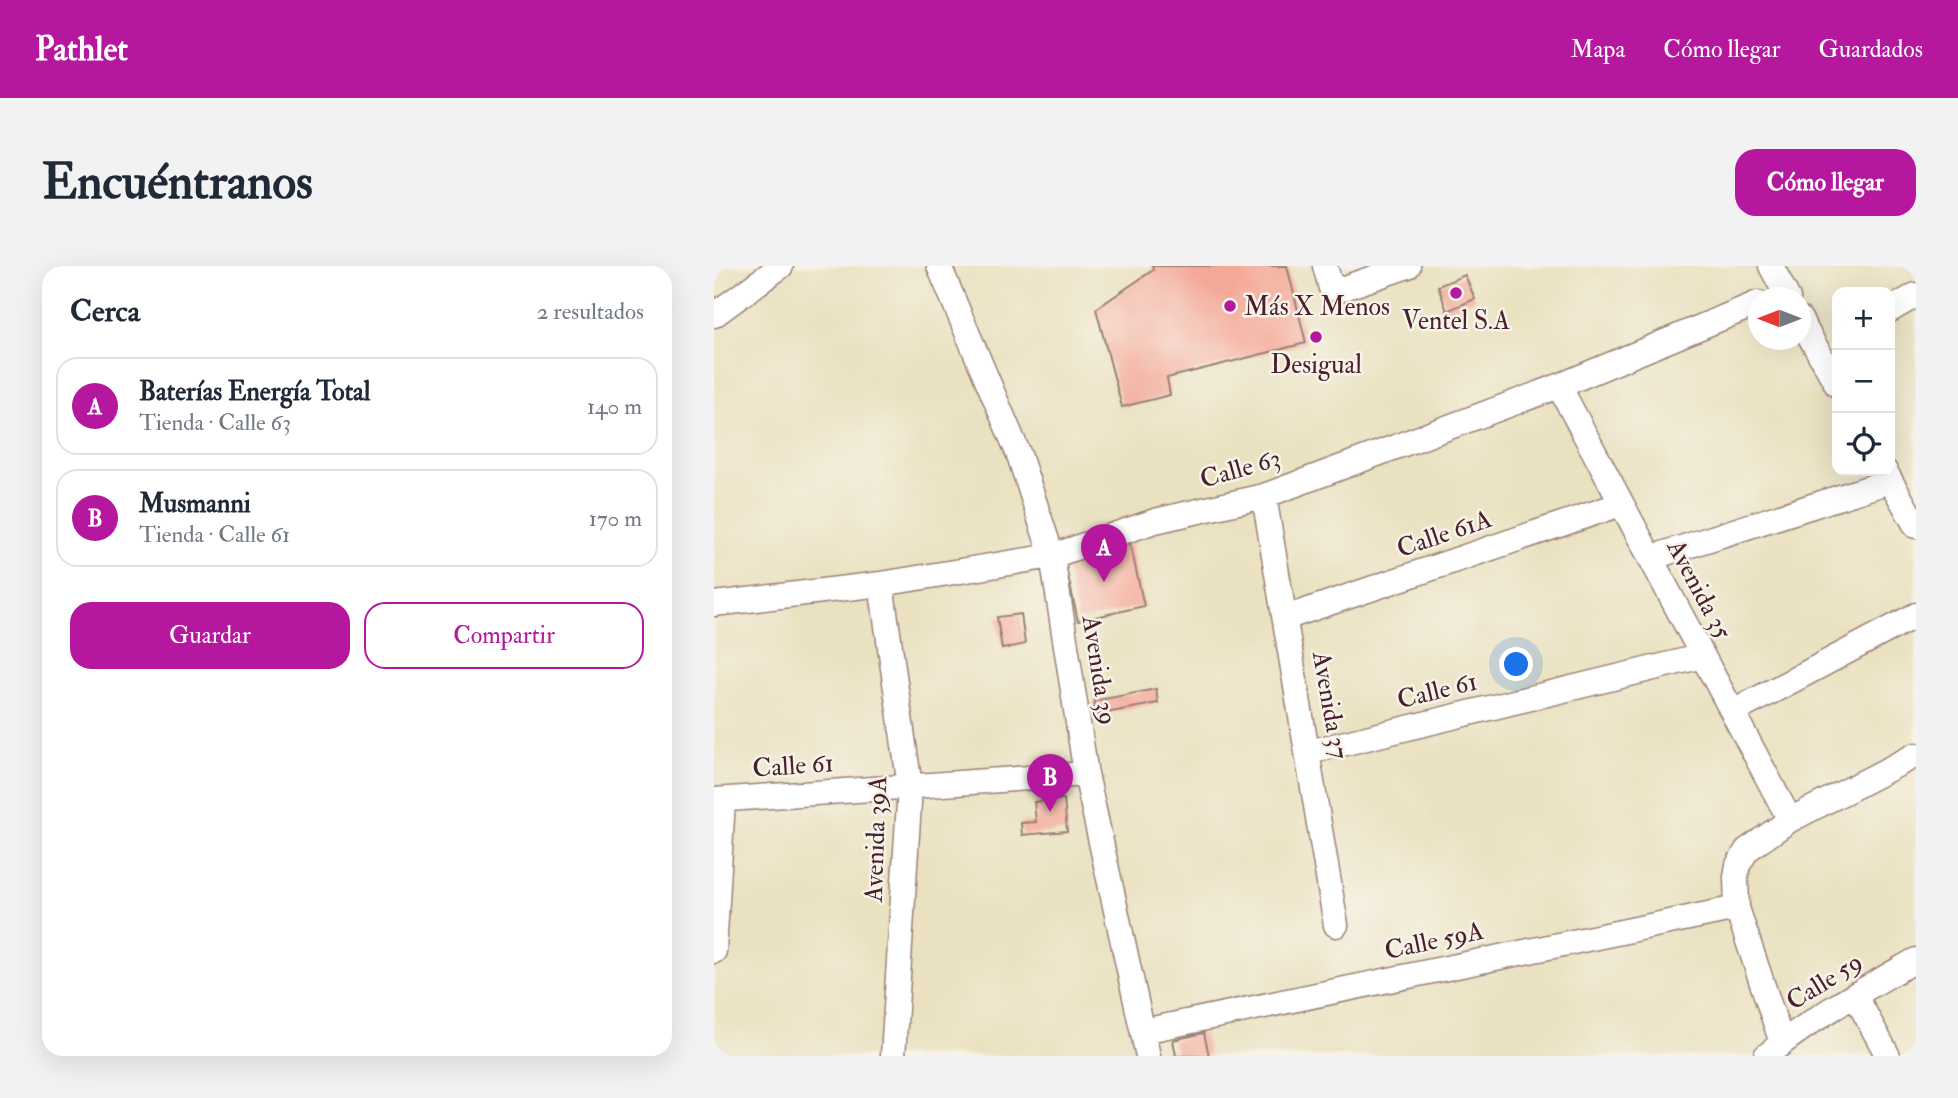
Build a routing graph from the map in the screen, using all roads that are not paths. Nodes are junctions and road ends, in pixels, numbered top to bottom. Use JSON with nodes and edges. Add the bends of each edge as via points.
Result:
{"nodes":[{"id":1,"x":782,"y":266,"type":"edge"},
{"id":2,"x":939,"y":266,"type":"edge"},
{"id":3,"x":1325,"y":266,"type":"edge"},
{"id":4,"x":1408,"y":266,"type":"edge"},
{"id":5,"x":1771,"y":266,"type":"edge"},
{"id":6,"x":1779,"y":287,"type":"edge"},
{"id":7,"x":1916,"y":295,"type":"edge"},
{"id":8,"x":1895,"y":307,"type":"edge"},
{"id":9,"x":1748,"y":308,"type":"edge"},
{"id":10,"x":714,"y":315,"type":"edge"},
{"id":11,"x":1811,"y":329,"type":"edge"},
{"id":12,"x":1827,"y":344,"type":"edge"},
{"id":13,"x":1832,"y":364,"type":"edge"},
{"id":14,"x":1559,"y":386,"type":"junction"},
{"id":15,"x":1887,"y":476,"type":"edge"},
{"id":16,"x":1264,"y":496,"type":"junction"},
{"id":17,"x":1621,"y":504,"type":"junction"},
{"id":18,"x":1916,"y":526,"type":"edge"},
{"id":19,"x":1052,"y":556,"type":"junction"},
{"id":20,"x":1650,"y":558,"type":"junction"},
{"id":21,"x":881,"y":584,"type":"junction"},
{"id":22,"x":714,"y":604,"type":"edge"},
{"id":23,"x":1916,"y":615,"type":"edge"},
{"id":24,"x":1286,"y":618,"type":"junction"},
{"id":25,"x":1703,"y":656,"type":"junction"},
{"id":26,"x":1732,"y":712,"type":"junction"},
{"id":27,"x":1308,"y":752,"type":"junction"},
{"id":28,"x":1916,"y":755,"type":"edge"},
{"id":29,"x":1086,"y":774,"type":"junction"},
{"id":30,"x":910,"y":787,"type":"junction"},
{"id":31,"x":719,"y":800,"type":"edge"},
{"id":32,"x":1790,"y":820,"type":"junction"},
{"id":33,"x":1737,"y":908,"type":"junction"},
{"id":34,"x":1336,"y":925,"type":"dead end"},
{"id":35,"x":714,"y":951,"type":"edge"},
{"id":36,"x":1916,"y":960,"type":"edge"},
{"id":37,"x":1855,"y":995,"type":"junction"},
{"id":38,"x":1143,"y":1031,"type":"junction"},
{"id":39,"x":1774,"y":1049,"type":"edge"},
{"id":40,"x":893,"y":1056,"type":"edge"},
{"id":41,"x":1148,"y":1056,"type":"edge"},
{"id":42,"x":1888,"y":1056,"type":"edge"}],
"edges":[{"from":1,"to":10,"type":"street"},
{"from":2,"to":19,"type":"street","name":"Avenida 39","via":[[1019,454]]},
{"from":3,"to":4,"type":"street","via":[[1331,288],[1341,289]]},
{"from":5,"to":6,"type":"street"},
{"from":7,"to":8,"type":"street"},
{"from":9,"to":14,"type":"street","name":"Calle 63"},
{"from":11,"to":12,"type":"street"},
{"from":12,"to":13,"type":"street"},
{"from":14,"to":16,"type":"street","name":"Calle 63"},
{"from":14,"to":17,"type":"street","name":"Avenida 35"},
{"from":15,"to":18,"type":"street"},
{"from":15,"to":20,"type":"street"},
{"from":16,"to":19,"type":"street","name":"Calle 63","via":[[1155,521]]},
{"from":16,"to":24,"type":"street","name":"Avenida 37"},
{"from":17,"to":20,"type":"street","name":"Avenida 35"},
{"from":17,"to":24,"type":"street","name":"Calle 61A"},
{"from":19,"to":21,"type":"street","name":"Calle 63"},
{"from":19,"to":29,"type":"street","name":"Avenida 39"},
{"from":20,"to":25,"type":"street","name":"Avenida 35"},
{"from":21,"to":22,"type":"street","name":"Calle 63"},
{"from":21,"to":30,"type":"street","name":"Avenida 39A"},
{"from":23,"to":26,"type":"street"},
{"from":24,"to":27,"type":"street","name":"Avenida 37"},
{"from":25,"to":26,"type":"street","name":"Avenida 35"},
{"from":25,"to":27,"type":"street","name":"Calle 61"},
{"from":26,"to":32,"type":"street","name":"Avenida 35"},
{"from":27,"to":34,"type":"street","name":"Avenida 37"},
{"from":28,"to":32,"type":"street"},
{"from":29,"to":30,"type":"street","name":"Calle 61"},
{"from":29,"to":38,"type":"street","name":"Avenida 39"},
{"from":30,"to":31,"type":"street","name":"Calle 61"},
{"from":30,"to":40,"type":"street","name":"Avenida 39A"},
{"from":31,"to":35,"type":"street"},
{"from":32,"to":33,"type":"street","via":[[1747,850],[1738,865]]},
{"from":33,"to":38,"type":"street","name":"Calle 59A"},
{"from":33,"to":39,"type":"street"},
{"from":36,"to":37,"type":"street","name":"Calle 59"},
{"from":37,"to":39,"type":"street","name":"Calle 59"},
{"from":37,"to":42,"type":"street"},
{"from":38,"to":41,"type":"street","name":"Avenida 39"}]}
